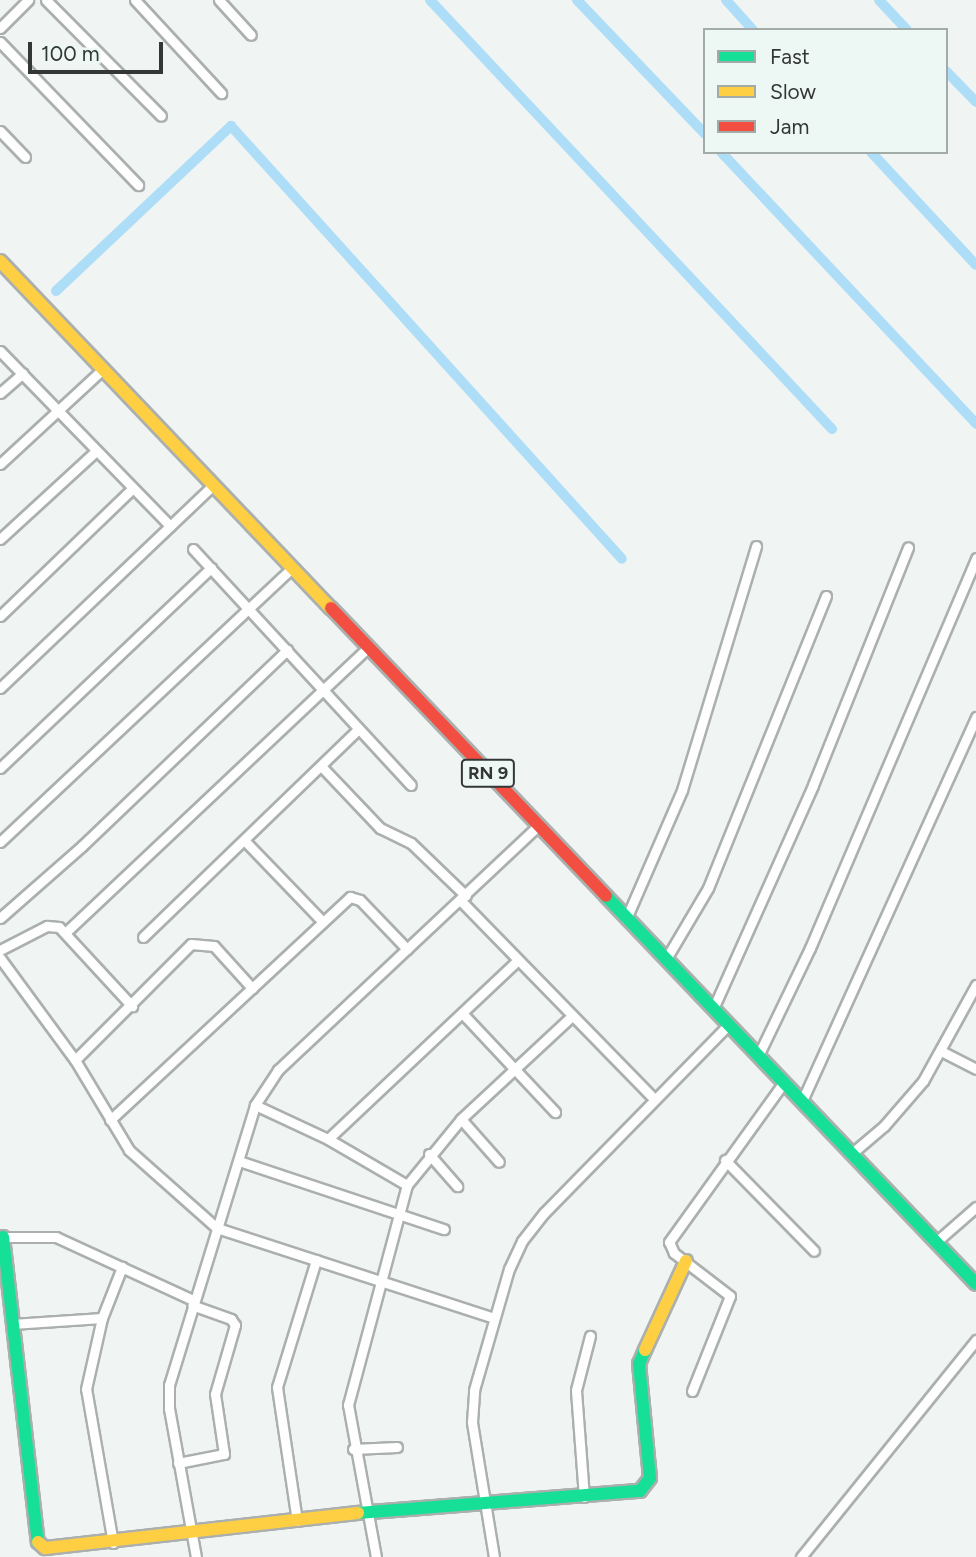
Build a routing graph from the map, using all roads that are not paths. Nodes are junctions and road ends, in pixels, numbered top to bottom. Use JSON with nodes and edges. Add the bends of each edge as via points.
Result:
{"nodes":[{"id":1,"x":28,"y":0,"type":"edge"},
{"id":2,"x":46,"y":0,"type":"edge"},
{"id":3,"x":135,"y":0,"type":"edge"},
{"id":4,"x":219,"y":0,"type":"edge"},
{"id":5,"x":0,"y":28,"type":"edge"},
{"id":6,"x":251,"y":35,"type":"dead end"},
{"id":7,"x":0,"y":43,"type":"edge"},
{"id":8,"x":222,"y":93,"type":"dead end"},
{"id":9,"x":161,"y":116,"type":"dead end"},
{"id":10,"x":0,"y":131,"type":"edge"},
{"id":11,"x":25,"y":157,"type":"dead end"},
{"id":12,"x":138,"y":185,"type":"dead end"},
{"id":13,"x":0,"y":261,"type":"edge"},
{"id":14,"x":0,"y":351,"type":"edge"},
{"id":15,"x":103,"y":369,"type":"junction"},
{"id":16,"x":23,"y":373,"type":"junction"},
{"id":17,"x":0,"y":393,"type":"edge"},
{"id":18,"x":59,"y":410,"type":"junction"},
{"id":19,"x":96,"y":451,"type":"junction"},
{"id":20,"x":0,"y":464,"type":"edge"},
{"id":21,"x":213,"y":485,"type":"junction"},
{"id":22,"x":132,"y":489,"type":"junction"},
{"id":23,"x":170,"y":526,"type":"junction"},
{"id":24,"x":0,"y":539,"type":"edge"},
{"id":25,"x":756,"y":546,"type":"dead end"},
{"id":26,"x":908,"y":548,"type":"dead end"},
{"id":27,"x":193,"y":549,"type":"dead end"},
{"id":28,"x":976,"y":558,"type":"edge"},
{"id":29,"x":211,"y":568,"type":"junction"},
{"id":30,"x":292,"y":568,"type":"junction"},
{"id":31,"x":826,"y":596,"type":"dead end"},
{"id":32,"x":247,"y":606,"type":"junction"},
{"id":33,"x":0,"y":616,"type":"edge"},
{"id":34,"x":368,"y":647,"type":"junction"},
{"id":35,"x":287,"y":650,"type":"junction"},
{"id":36,"x":0,"y":688,"type":"edge"},
{"id":37,"x":324,"y":691,"type":"junction"},
{"id":38,"x":976,"y":717,"type":"edge"},
{"id":39,"x":357,"y":730,"type":"junction"},
{"id":40,"x":321,"y":766,"type":"junction"},
{"id":41,"x":0,"y":768,"type":"edge"},
{"id":42,"x":411,"y":785,"type":"dead end"},
{"id":43,"x":538,"y":826,"type":"junction"},
{"id":44,"x":244,"y":840,"type":"junction"},
{"id":45,"x":0,"y":842,"type":"edge"},
{"id":46,"x":463,"y":898,"type":"junction"},
{"id":47,"x":0,"y":918,"type":"edge"},
{"id":48,"x":626,"y":919,"type":"junction"},
{"id":49,"x":322,"y":921,"type":"junction"},
{"id":50,"x":65,"y":933,"type":"junction"},
{"id":51,"x":143,"y":937,"type":"dead end"},
{"id":52,"x":407,"y":949,"type":"junction"},
{"id":53,"x":0,"y":950,"type":"edge"},
{"id":54,"x":0,"y":958,"type":"edge"},
{"id":55,"x":666,"y":959,"type":"junction"},
{"id":56,"x":518,"y":960,"type":"junction"},
{"id":57,"x":976,"y":985,"type":"edge"},
{"id":58,"x":251,"y":988,"type":"junction"},
{"id":59,"x":972,"y":1003,"type":"edge"},
{"id":60,"x":132,"y":1006,"type":"junction"},
{"id":61,"x":713,"y":1009,"type":"junction"},
{"id":62,"x":462,"y":1013,"type":"junction"},
{"id":63,"x":572,"y":1016,"type":"junction"},
{"id":64,"x":728,"y":1025,"type":"junction"},
{"id":65,"x":941,"y":1051,"type":"junction"},
{"id":66,"x":758,"y":1056,"type":"junction"},
{"id":67,"x":75,"y":1060,"type":"junction"},
{"id":68,"x":514,"y":1065,"type":"junction"},
{"id":69,"x":976,"y":1069,"type":"edge"},
{"id":70,"x":783,"y":1082,"type":"junction"},
{"id":71,"x":654,"y":1099,"type":"junction"},
{"id":72,"x":802,"y":1101,"type":"junction"},
{"id":73,"x":256,"y":1105,"type":"junction"},
{"id":74,"x":555,"y":1112,"type":"dead end"},
{"id":75,"x":461,"y":1119,"type":"junction"},
{"id":76,"x":110,"y":1120,"type":"junction"},
{"id":77,"x":328,"y":1139,"type":"junction"},
{"id":78,"x":429,"y":1154,"type":"junction"},
{"id":79,"x":851,"y":1154,"type":"junction"},
{"id":80,"x":725,"y":1160,"type":"junction"},
{"id":81,"x":239,"y":1161,"type":"junction"},
{"id":82,"x":499,"y":1162,"type":"dead end"},
{"id":83,"x":407,"y":1185,"type":"junction"},
{"id":84,"x":457,"y":1186,"type":"dead end"},
{"id":85,"x":976,"y":1207,"type":"edge"},
{"id":86,"x":400,"y":1212,"type":"junction"},
{"id":87,"x":217,"y":1228,"type":"junction"},
{"id":88,"x":444,"y":1229,"type":"dead end"},
{"id":89,"x":1,"y":1237,"type":"edge"},
{"id":90,"x":936,"y":1242,"type":"junction"},
{"id":91,"x":814,"y":1251,"type":"dead end"},
{"id":92,"x":316,"y":1260,"type":"junction"},
{"id":93,"x":686,"y":1261,"type":"junction"},
{"id":94,"x":122,"y":1267,"type":"junction"},
{"id":95,"x":383,"y":1284,"type":"junction"},
{"id":96,"x":976,"y":1284,"type":"edge"},
{"id":97,"x":192,"y":1302,"type":"junction"},
{"id":98,"x":102,"y":1318,"type":"junction"},
{"id":99,"x":494,"y":1318,"type":"junction"},
{"id":100,"x":12,"y":1324,"type":"junction"},
{"id":101,"x":590,"y":1336,"type":"dead end"},
{"id":102,"x":976,"y":1340,"type":"edge"},
{"id":103,"x":692,"y":1391,"type":"dead end"},
{"id":104,"x":397,"y":1447,"type":"dead end"},
{"id":105,"x":353,"y":1450,"type":"junction"},
{"id":106,"x":178,"y":1463,"type":"junction"},
{"id":107,"x":584,"y":1497,"type":"junction"},
{"id":108,"x":484,"y":1504,"type":"junction"},
{"id":109,"x":369,"y":1512,"type":"junction"},
{"id":110,"x":297,"y":1521,"type":"junction"},
{"id":111,"x":192,"y":1532,"type":"junction"},
{"id":112,"x":113,"y":1543,"type":"junction"},
{"id":113,"x":196,"y":1557,"type":"edge"},
{"id":114,"x":376,"y":1557,"type":"edge"},
{"id":115,"x":494,"y":1557,"type":"edge"},
{"id":116,"x":802,"y":1557,"type":"edge"}],
"edges":[{"from":1,"to":5,"type":"street"},
{"from":2,"to":9,"type":"street"},
{"from":3,"to":8,"type":"street"},
{"from":4,"to":6,"type":"street"},
{"from":7,"to":12,"type":"street"},
{"from":10,"to":11,"type":"street"},
{"from":13,"to":15,"type":"main road","number":"RN 9"},
{"from":14,"to":16,"type":"street"},
{"from":15,"to":18,"type":"street"},
{"from":15,"to":21,"type":"main road","number":"RN 9"},
{"from":16,"to":17,"type":"street"},
{"from":16,"to":18,"type":"street"},
{"from":18,"to":19,"type":"street"},
{"from":18,"to":20,"type":"street"},
{"from":19,"to":22,"type":"street"},
{"from":19,"to":24,"type":"street"},
{"from":21,"to":23,"type":"street"},
{"from":21,"to":30,"type":"main road","number":"RN 9"},
{"from":22,"to":23,"type":"street"},
{"from":22,"to":33,"type":"street"},
{"from":23,"to":36,"type":"street"},
{"from":25,"to":48,"type":"street","via":[[682,790]]},
{"from":26,"to":61,"type":"street","via":[[813,785]]},
{"from":27,"to":29,"type":"street"},
{"from":28,"to":66,"type":"street","via":[[815,936]]},
{"from":29,"to":32,"type":"street"},
{"from":29,"to":41,"type":"street"},
{"from":30,"to":32,"type":"street"},
{"from":30,"to":34,"type":"main road","number":"RN 9"},
{"from":31,"to":55,"type":"street","via":[[708,888]]},
{"from":32,"to":35,"type":"street"},
{"from":32,"to":45,"type":"street","via":[[117,736]]},
{"from":34,"to":37,"type":"street"},
{"from":34,"to":43,"type":"main road","number":"RN 9"},
{"from":35,"to":37,"type":"street"},
{"from":35,"to":47,"type":"street"},
{"from":37,"to":39,"type":"street"},
{"from":37,"to":50,"type":"street"},
{"from":38,"to":72,"type":"street"},
{"from":39,"to":40,"type":"street"},
{"from":39,"to":42,"type":"street"},
{"from":40,"to":44,"type":"street"},
{"from":40,"to":46,"type":"street","via":[[380,828],[411,844]]},
{"from":43,"to":46,"type":"street"},
{"from":43,"to":48,"type":"main road","number":"RN 9"},
{"from":44,"to":49,"type":"street"},
{"from":44,"to":51,"type":"street"},
{"from":46,"to":52,"type":"street"},
{"from":46,"to":56,"type":"street"},
{"from":48,"to":55,"type":"main road","number":"RN 9"},
{"from":49,"to":52,"type":"street","via":[[350,897],[360,900]]},
{"from":49,"to":58,"type":"street"},
{"from":50,"to":53,"type":"street","via":[[47,926]]},
{"from":50,"to":60,"type":"street"},
{"from":52,"to":73,"type":"street","via":[[278,1070]]},
{"from":54,"to":67,"type":"street"},
{"from":55,"to":61,"type":"main road","number":"RN 9"},
{"from":56,"to":62,"type":"street"},
{"from":56,"to":63,"type":"street"},
{"from":57,"to":59,"type":"street"},
{"from":58,"to":60,"type":"street","via":[[214,946],[203,942],[191,944]]},
{"from":58,"to":76,"type":"street"},
{"from":59,"to":65,"type":"street"},
{"from":60,"to":67,"type":"street"},
{"from":61,"to":64,"type":"main road","number":"RN 9"},
{"from":62,"to":68,"type":"street"},
{"from":62,"to":77,"type":"street","via":[[404,1062]]},
{"from":63,"to":68,"type":"street"},
{"from":63,"to":71,"type":"street"},
{"from":64,"to":66,"type":"main road","number":"RN 9"},
{"from":64,"to":71,"type":"street"},
{"from":65,"to":69,"type":"street"},
{"from":65,"to":79,"type":"street","via":[[907,1101]]},
{"from":66,"to":70,"type":"main road","number":"RN 9"},
{"from":67,"to":76,"type":"street"},
{"from":68,"to":74,"type":"street"},
{"from":68,"to":75,"type":"street"},
{"from":70,"to":72,"type":"main road","number":"RN 9"},
{"from":70,"to":80,"type":"street"},
{"from":71,"to":99,"type":"street","via":[[597,1154],[522,1241]]},
{"from":72,"to":79,"type":"main road","number":"RN 9"},
{"from":73,"to":77,"type":"street"},
{"from":73,"to":81,"type":"street"},
{"from":75,"to":78,"type":"street"},
{"from":75,"to":82,"type":"street"},
{"from":76,"to":87,"type":"street","via":[[137,1159]]},
{"from":77,"to":83,"type":"street"},
{"from":78,"to":83,"type":"street"},
{"from":78,"to":84,"type":"street"},
{"from":79,"to":90,"type":"main road","number":"RN 9"},
{"from":80,"to":91,"type":"street"},
{"from":80,"to":93,"type":"street","via":[[669,1242]]},
{"from":81,"to":86,"type":"street"},
{"from":81,"to":87,"type":"street"},
{"from":83,"to":86,"type":"street"},
{"from":85,"to":90,"type":"street"},
{"from":86,"to":88,"type":"street"},
{"from":86,"to":95,"type":"street"},
{"from":87,"to":92,"type":"street"},
{"from":87,"to":97,"type":"street"},
{"from":89,"to":94,"type":"street","via":[[56,1237]]},
{"from":89,"to":100,"type":"main road"},
{"from":90,"to":96,"type":"main road","number":"RN 9"},
{"from":92,"to":95,"type":"street"},
{"from":92,"to":110,"type":"street","via":[[278,1387]]},
{"from":93,"to":103,"type":"street","via":[[730,1296]]},
{"from":93,"to":107,"type":"main road","via":[[639,1364],[648,1486]]},
{"from":94,"to":97,"type":"street"},
{"from":94,"to":98,"type":"street"},
{"from":95,"to":99,"type":"street"},
{"from":95,"to":105,"type":"street","via":[[351,1382],[348,1405]]},
{"from":97,"to":106,"type":"street","via":[[169,1385]]},
{"from":97,"to":106,"type":"street","via":[[235,1325],[215,1394],[225,1454]]},
{"from":98,"to":100,"type":"street"},
{"from":98,"to":112,"type":"street","via":[[86,1390]]},
{"from":99,"to":108,"type":"street","via":[[474,1390],[472,1422]]},
{"from":100,"to":112,"type":"main road","via":[[38,1546]]},
{"from":101,"to":107,"type":"street","via":[[576,1378]]},
{"from":102,"to":116,"type":"street"},
{"from":104,"to":105,"type":"street"},
{"from":105,"to":109,"type":"street"},
{"from":106,"to":111,"type":"street"},
{"from":107,"to":108,"type":"main road"},
{"from":108,"to":109,"type":"main road"},
{"from":108,"to":115,"type":"street"},
{"from":109,"to":110,"type":"main road"},
{"from":109,"to":114,"type":"street"},
{"from":110,"to":111,"type":"main road"},
{"from":111,"to":112,"type":"main road"},
{"from":111,"to":113,"type":"street"}]}
